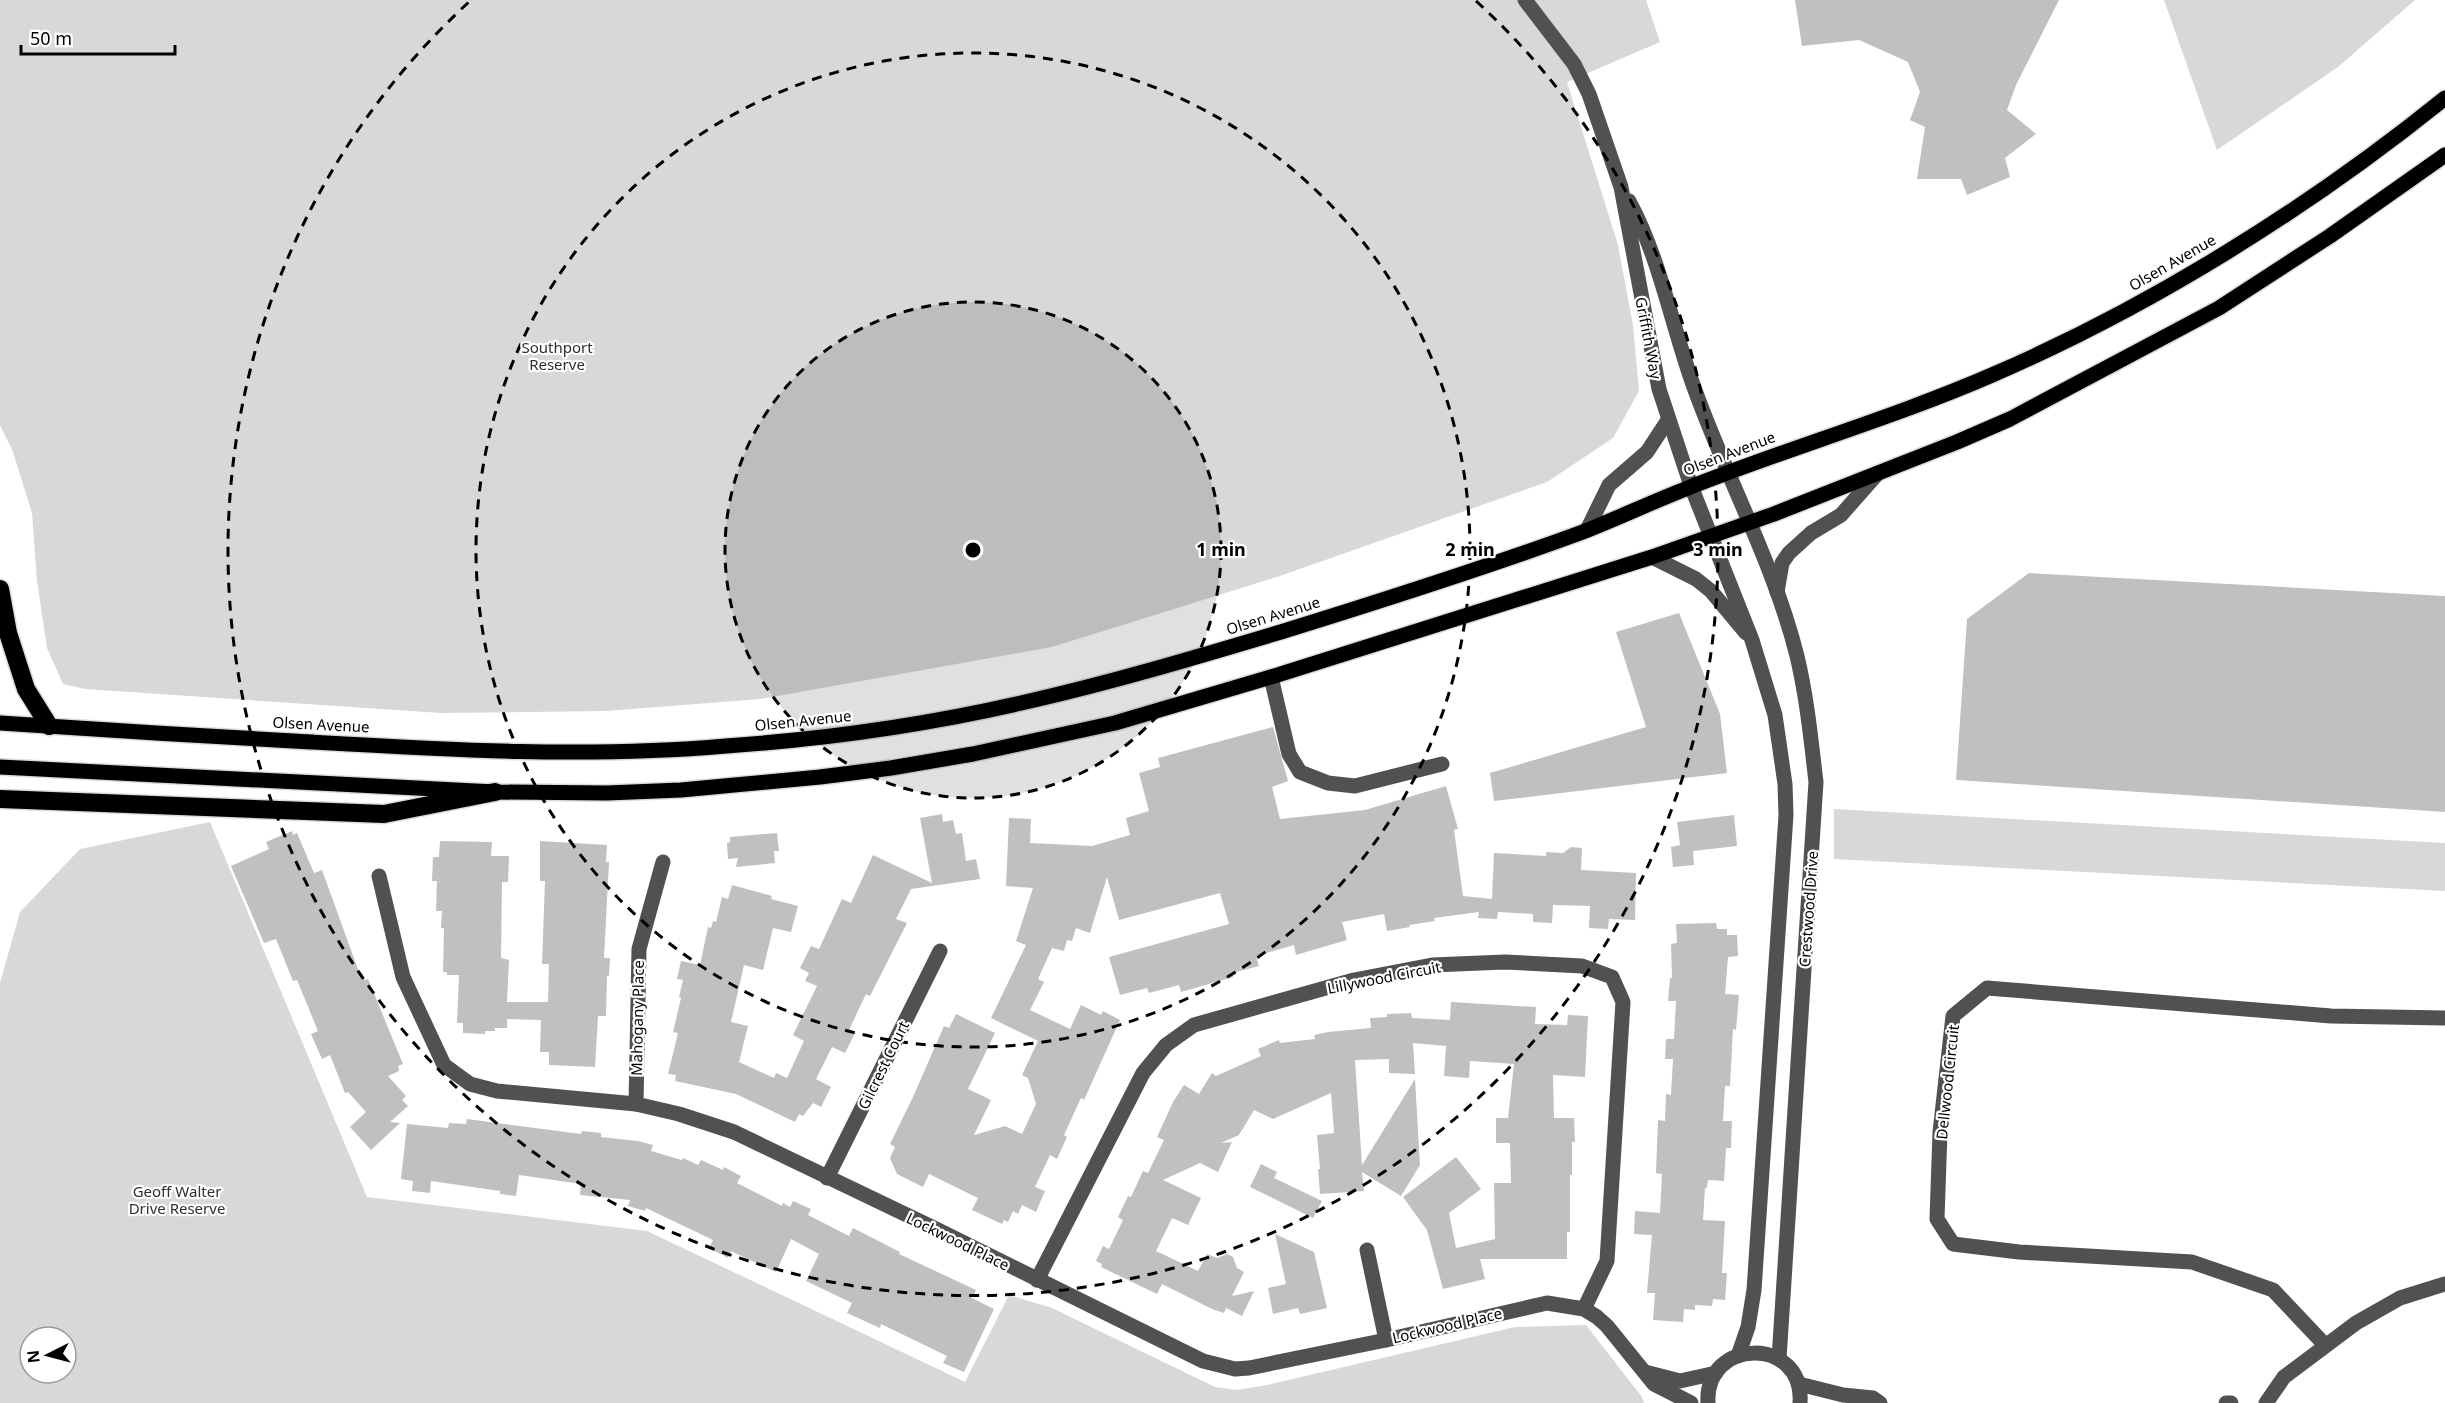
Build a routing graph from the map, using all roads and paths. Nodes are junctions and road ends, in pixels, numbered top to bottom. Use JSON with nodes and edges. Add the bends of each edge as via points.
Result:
{"nodes":[{"id":1,"x":1525,"y":0,"type":"edge"},
{"id":2,"x":2445,"y":98,"type":"edge"},
{"id":3,"x":2445,"y":154,"type":"edge"},
{"id":4,"x":1621,"y":187,"type":"junction"},
{"id":5,"x":1668,"y":420,"type":"junction"},
{"id":6,"x":1728,"y":472,"type":"junction"},
{"id":7,"x":1878,"y":472,"type":"junction"},
{"id":8,"x":1691,"y":486,"type":"junction"},
{"id":9,"x":1750,"y":522,"type":"junction"},
{"id":10,"x":1587,"y":530,"type":"junction"},
{"id":11,"x":1711,"y":536,"type":"junction"},
{"id":12,"x":1652,"y":557,"type":"junction"},
{"id":13,"x":0,"y":590,"type":"edge"},
{"id":14,"x":1777,"y":592,"type":"junction"},
{"id":15,"x":1752,"y":640,"type":"junction"},
{"id":16,"x":1271,"y":677,"type":"junction"},
{"id":17,"x":0,"y":723,"type":"edge"},
{"id":18,"x":49,"y":726,"type":"junction"},
{"id":19,"x":1442,"y":764,"type":"dead end"},
{"id":20,"x":0,"y":767,"type":"edge"},
{"id":21,"x":495,"y":792,"type":"junction"},
{"id":22,"x":0,"y":799,"type":"edge"},
{"id":23,"x":663,"y":862,"type":"dead end"},
{"id":24,"x":379,"y":876,"type":"dead end"},
{"id":25,"x":940,"y":951,"type":"dead end"},
{"id":26,"x":2445,"y":1018,"type":"edge"},
{"id":27,"x":636,"y":1104,"type":"junction"},
{"id":28,"x":827,"y":1178,"type":"junction"},
{"id":29,"x":1367,"y":1250,"type":"dead end"},
{"id":30,"x":1037,"y":1280,"type":"junction"},
{"id":31,"x":2445,"y":1284,"type":"edge"},
{"id":32,"x":1584,"y":1309,"type":"junction"},
{"id":33,"x":1386,"y":1340,"type":"junction"},
{"id":34,"x":2325,"y":1346,"type":"junction"},
{"id":35,"x":1738,"y":1356,"type":"junction"},
{"id":36,"x":1779,"y":1359,"type":"junction"},
{"id":37,"x":1645,"y":1372,"type":"junction"},
{"id":38,"x":1716,"y":1373,"type":"junction"},
{"id":39,"x":1798,"y":1384,"type":"junction"},
{"id":40,"x":1691,"y":1403,"type":"edge"},
{"id":41,"x":1708,"y":1403,"type":"edge"},
{"id":42,"x":1800,"y":1403,"type":"edge"},
{"id":43,"x":1880,"y":1403,"type":"edge"},
{"id":44,"x":2226,"y":1403,"type":"edge"},
{"id":45,"x":2231,"y":1403,"type":"edge"},
{"id":46,"x":2266,"y":1403,"type":"edge"}],
"edges":[{"from":1,"to":4,"type":"street","name":"Griffith Way","via":[[1574,64]]},
{"from":2,"to":6,"type":"main road","name":"Olsen Avenue","via":[[2393,140],[2284,215],[2060,344],[1913,407]]},
{"from":3,"to":7,"type":"main road","via":[[2220,308],[2010,419]]},
{"from":4,"to":5,"type":"street","name":"Griffith Way"},
{"from":4,"to":6,"type":"street","name":"Griffith Way","via":[[1659,273],[1680,350]]},
{"from":5,"to":8,"type":"street","name":"Griffith Way"},
{"from":5,"to":10,"type":"street","via":[[1647,452],[1609,484]]},
{"from":6,"to":8,"type":"main road","name":"Olsen Avenue"},
{"from":6,"to":9,"type":"street","name":"Crestwood Drive"},
{"from":7,"to":9,"type":"main road"},
{"from":7,"to":14,"type":"street","via":[[1841,514],[1789,553],[1782,563]]},
{"from":8,"to":10,"type":"main road","name":"Olsen Avenue"},
{"from":8,"to":11,"type":"street","name":"Crestwood Drive"},
{"from":9,"to":11,"type":"main road"},
{"from":9,"to":14,"type":"street","name":"Crestwood Drive"},
{"from":10,"to":18,"type":"main road","name":"Olsen Avenue","via":[[1432,586],[1091,686],[945,719],[800,740],[665,751],[541,753]]},
{"from":11,"to":12,"type":"main road"},
{"from":11,"to":15,"type":"street","name":"Crestwood Drive"},
{"from":12,"to":15,"type":"street","via":[[1711,591]]},
{"from":12,"to":16,"type":"main road"},
{"from":13,"to":18,"type":"highway","via":[[8,633],[26,689]]},
{"from":14,"to":36,"type":"street","name":"Crestwood Drive","via":[[1797,656],[1816,782]]},
{"from":15,"to":35,"type":"street","name":"Crestwood Drive","via":[[1775,715],[1786,815],[1754,1290],[1748,1328]]},
{"from":16,"to":19,"type":"street","via":[[1289,754],[1300,772],[1328,783],[1355,786]]},
{"from":16,"to":21,"type":"main road","via":[[1114,723],[891,768],[681,790]]},
{"from":17,"to":18,"type":"main road","name":"Olsen Avenue"},
{"from":20,"to":21,"type":"main road"},
{"from":21,"to":22,"type":"highway","via":[[384,814]]},
{"from":23,"to":27,"type":"street","name":"Mahogany Place","via":[[639,949]]},
{"from":24,"to":27,"type":"street","name":"Lockwood Place","via":[[403,977],[444,1065],[470,1084],[497,1091]]},
{"from":25,"to":28,"type":"street","name":"Gilcrest Court"},
{"from":26,"to":34,"type":"street","name":"Dellwood Circuit","via":[[2307,1014],[1987,988],[1953,1016],[1940,1132],[1936,1220],[1953,1244],[2019,1252],[2192,1262],[2273,1290]]},
{"from":27,"to":28,"type":"street","name":"Lockwood Place","via":[[734,1132]]},
{"from":28,"to":30,"type":"street","name":"Lockwood Place"},
{"from":29,"to":33,"type":"street"},
{"from":30,"to":32,"type":"street","name":"Lillywood Circuit","via":[[1143,1073],[1166,1045],[1194,1025],[1354,980],[1432,965],[1505,962],[1582,966],[1612,977],[1623,1002],[1607,1261]]},
{"from":30,"to":33,"type":"street","name":"Lockwood Place","via":[[1203,1361],[1235,1369]]},
{"from":31,"to":34,"type":"street","via":[[2400,1298]]},
{"from":32,"to":33,"type":"street","name":"Lockwood Place","via":[[1547,1303]]},
{"from":32,"to":37,"type":"street","name":"Lockwood Place","via":[[1607,1326]]},
{"from":34,"to":46,"type":"street","via":[[2284,1377]]},
{"from":35,"to":36,"type":"street","via":[[1763,1353]]},
{"from":35,"to":38,"type":"street"},
{"from":36,"to":39,"type":"street"},
{"from":37,"to":38,"type":"street","via":[[1680,1381]]},
{"from":37,"to":40,"type":"street","name":"Lockwood Place","via":[[1654,1384]]},
{"from":38,"to":41,"type":"street"},
{"from":39,"to":42,"type":"street"},
{"from":39,"to":43,"type":"street","via":[[1873,1398]]},
{"from":44,"to":45,"type":"street"}]}
